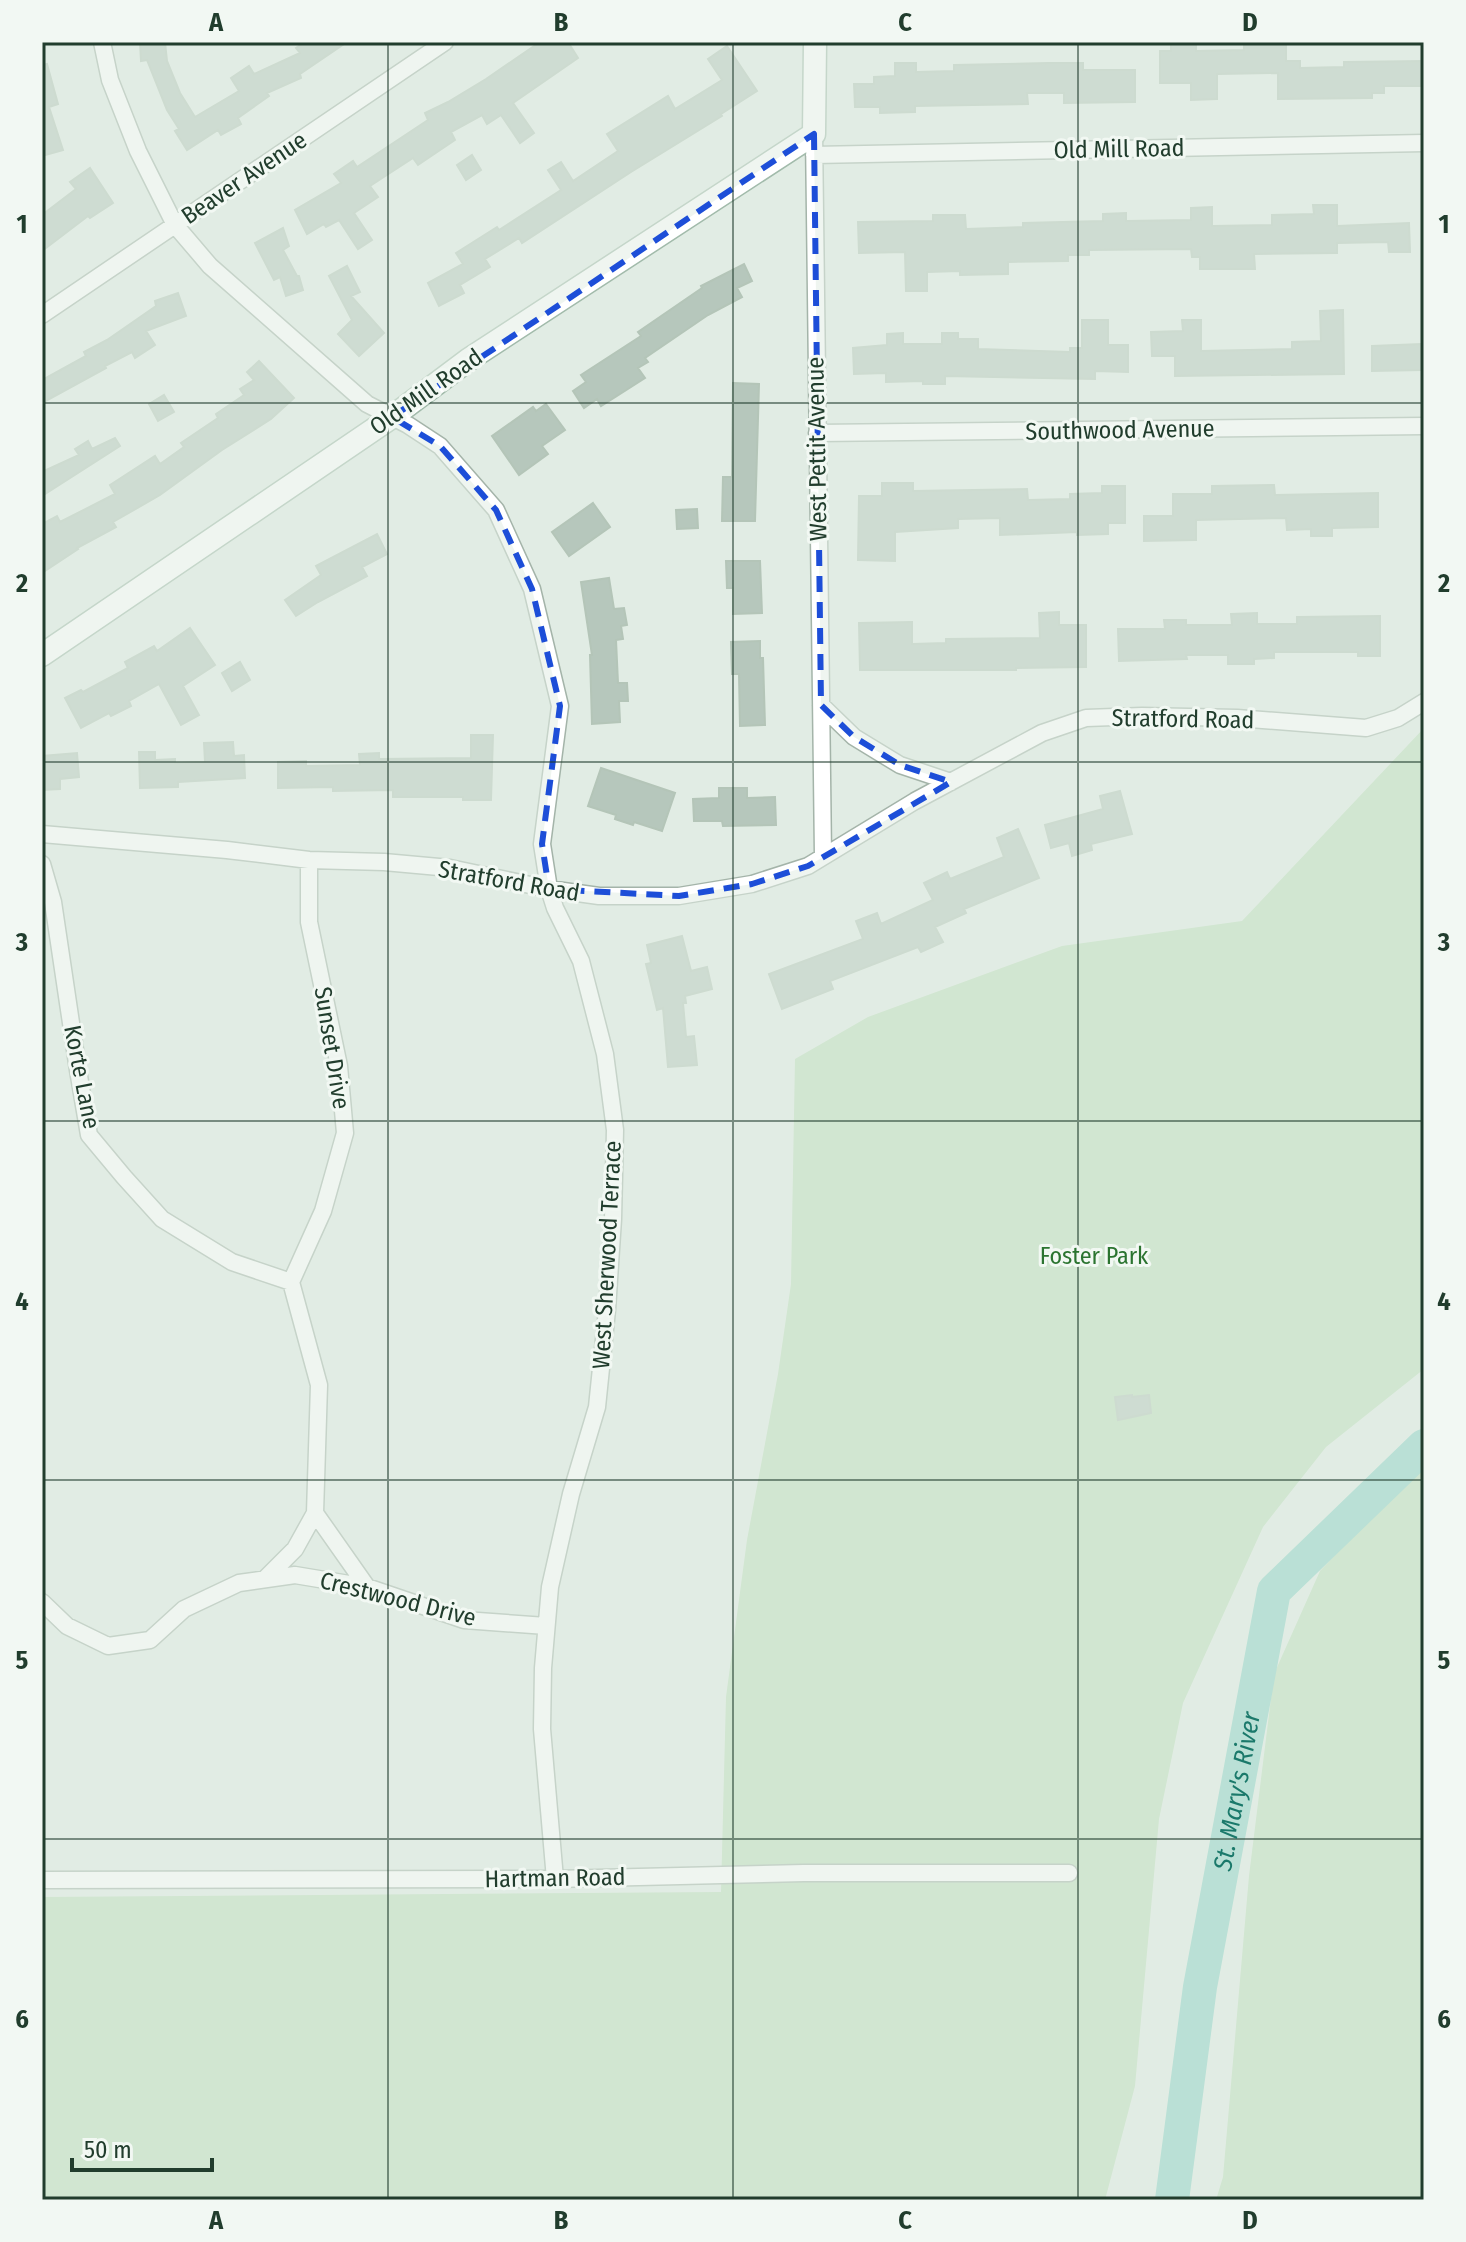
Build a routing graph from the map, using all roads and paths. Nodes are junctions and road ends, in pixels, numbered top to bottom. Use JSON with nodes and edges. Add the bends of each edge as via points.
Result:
{"nodes":[{"id":1,"x":102,"y":42,"type":"edge"},
{"id":2,"x":445,"y":42,"type":"edge"},
{"id":3,"x":815,"y":42,"type":"edge"},
{"id":4,"x":1424,"y":143,"type":"edge"},
{"id":5,"x":814,"y":145,"type":"junction"},
{"id":6,"x":175,"y":225,"type":"junction"},
{"id":7,"x":42,"y":315,"type":"edge"},
{"id":8,"x":392,"y":417,"type":"junction"},
{"id":9,"x":1424,"y":426,"type":"edge"},
{"id":10,"x":817,"y":433,"type":"junction"},
{"id":11,"x":42,"y":655,"type":"edge"},
{"id":12,"x":1424,"y":702,"type":"edge"},
{"id":13,"x":821,"y":705,"type":"junction"},
{"id":14,"x":951,"y":782,"type":"junction"},
{"id":15,"x":42,"y":834,"type":"edge"},
{"id":16,"x":823,"y":856,"type":"junction"},
{"id":17,"x":309,"y":860,"type":"junction"},
{"id":18,"x":42,"y":864,"type":"edge"},
{"id":19,"x":549,"y":889,"type":"junction"},
{"id":20,"x":291,"y":1282,"type":"junction"},
{"id":21,"x":315,"y":1513,"type":"junction"},
{"id":22,"x":265,"y":1579,"type":"junction"},
{"id":23,"x":367,"y":1587,"type":"junction"},
{"id":24,"x":42,"y":1602,"type":"edge"},
{"id":25,"x":546,"y":1626,"type":"junction"},
{"id":26,"x":1069,"y":1873,"type":"dead end"},
{"id":27,"x":555,"y":1879,"type":"junction"},
{"id":28,"x":42,"y":1880,"type":"edge"}],
"edges":[{"from":1,"to":6,"type":"street","name":"West Sherwood Terrace","via":[[115,94]]},
{"from":2,"to":6,"type":"street","name":"Beaver Avenue"},
{"from":3,"to":5,"type":"main road","name":"West Pettit Avenue"},
{"from":4,"to":5,"type":"street","name":"Old Mill Road"},
{"from":5,"to":8,"type":"main road","name":"Old Mill Road","via":[[468,360]]},
{"from":5,"to":10,"type":"street","name":"West Pettit Avenue"},
{"from":6,"to":7,"type":"street","name":"Beaver Avenue"},
{"from":6,"to":8,"type":"street","name":"West Sherwood Terrace","via":[[210,266],[287,335],[367,404]]},
{"from":8,"to":11,"type":"main road","name":"Old Mill Road"},
{"from":8,"to":19,"type":"street","name":"West Sherwood Terrace","via":[[440,446],[496,510],[532,589],[560,706],[542,844]]},
{"from":9,"to":10,"type":"street","name":"Southwood Avenue"},
{"from":10,"to":13,"type":"street","name":"West Pettit Avenue"},
{"from":12,"to":14,"type":"street","name":"Stratford Road","via":[[1366,728],[1237,718],[1086,718],[1042,733]]},
{"from":13,"to":14,"type":"street","via":[[854,737],[888,758]]},
{"from":13,"to":16,"type":"street","name":"West Pettit Avenue"},
{"from":14,"to":16,"type":"street","name":"Stratford Road"},
{"from":15,"to":17,"type":"street","name":"Stratford Road"},
{"from":16,"to":19,"type":"street","name":"Stratford Road","via":[[752,884],[679,896],[599,896]]},
{"from":17,"to":19,"type":"street","name":"Stratford Road","via":[[450,868]]},
{"from":17,"to":20,"type":"street","name":"Sunset Drive","via":[[309,922],[339,1066],[345,1133],[323,1211]]},
{"from":18,"to":20,"type":"street","name":"Korte Lane","via":[[53,902],[89,1135],[162,1219],[232,1262]]},
{"from":19,"to":25,"type":"street","name":"West Sherwood Terrace","via":[[581,961],[605,1054],[615,1130],[597,1407],[571,1494]]},
{"from":20,"to":21,"type":"street","via":[[319,1385]]},
{"from":21,"to":22,"type":"street","via":[[295,1549]]},
{"from":21,"to":23,"type":"street"},
{"from":22,"to":23,"type":"street","name":"Crestwood Drive","via":[[295,1575]]},
{"from":22,"to":24,"type":"street","name":"Crestwood Drive","via":[[239,1583],[184,1609],[150,1640],[108,1646],[67,1626]]},
{"from":23,"to":25,"type":"street","name":"Crestwood Drive","via":[[464,1620]]},
{"from":25,"to":27,"type":"street","name":"West Sherwood Terrace","via":[[542,1729]]},
{"from":26,"to":27,"type":"street","name":"Hartman Road"},
{"from":27,"to":28,"type":"street","name":"Hartman Road"}]}
